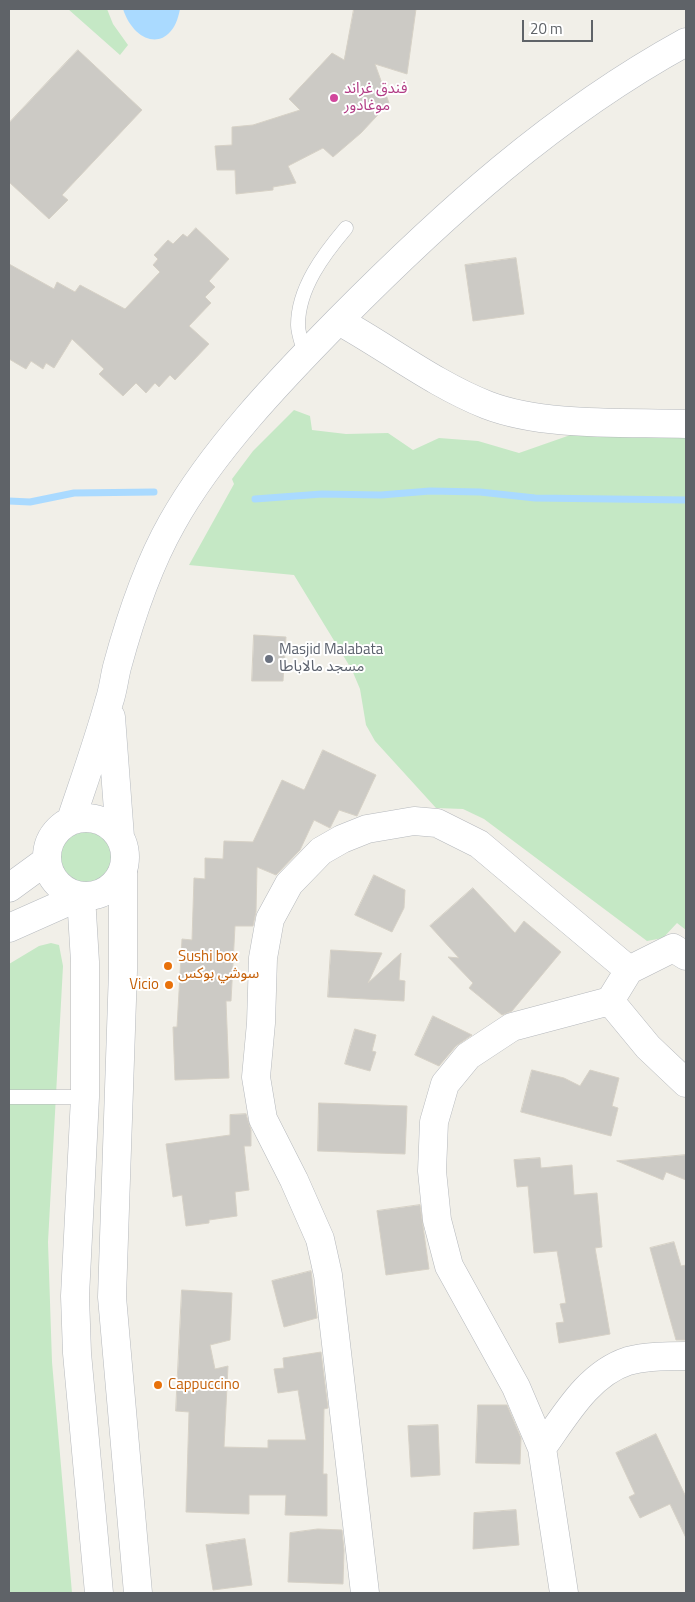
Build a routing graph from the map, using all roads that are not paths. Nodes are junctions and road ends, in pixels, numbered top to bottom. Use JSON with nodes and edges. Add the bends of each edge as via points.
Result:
{"nodes":[{"id":1,"x":686,"y":42,"type":"edge"},
{"id":2,"x":346,"y":228,"type":"dead end"},
{"id":3,"x":339,"y":321,"type":"junction"},
{"id":4,"x":305,"y":355,"type":"junction"},
{"id":5,"x":686,"y":424,"type":"edge"},
{"id":6,"x":110,"y":700,"type":"junction"},
{"id":7,"x":71,"y":820,"type":"junction"},
{"id":8,"x":120,"y":837,"type":"junction"},
{"id":9,"x":46,"y":861,"type":"junction"},
{"id":10,"x":123,"y":871,"type":"junction"},
{"id":11,"x":9,"y":888,"type":"edge"},
{"id":12,"x":81,"y":896,"type":"junction"},
{"id":13,"x":9,"y":928,"type":"edge"},
{"id":14,"x":682,"y":946,"type":"edge"},
{"id":15,"x":629,"y":970,"type":"junction"},
{"id":16,"x":610,"y":1001,"type":"junction"},
{"id":17,"x":686,"y":1083,"type":"edge"},
{"id":18,"x":9,"y":1097,"type":"edge"},
{"id":19,"x":85,"y":1097,"type":"junction"},
{"id":20,"x":686,"y":1356,"type":"edge"},
{"id":21,"x":542,"y":1448,"type":"junction"},
{"id":22,"x":99,"y":1593,"type":"edge"},
{"id":23,"x":138,"y":1593,"type":"edge"},
{"id":24,"x":365,"y":1593,"type":"edge"},
{"id":25,"x":564,"y":1593,"type":"edge"}],
"edges":[{"from":1,"to":3,"type":"street","via":[[568,118],[484,182]]},
{"from":2,"to":4,"type":"lane","via":[[328,250],[306,289],[298,325]]},
{"from":3,"to":4,"type":"street"},
{"from":3,"to":5,"type":"street","via":[[460,393],[488,406],[554,419]]},
{"from":4,"to":6,"type":"street","via":[[200,479],[172,523],[151,567],[124,644]]},
{"from":6,"to":7,"type":"street"},
{"from":6,"to":8,"type":"street"},
{"from":7,"to":8,"type":"street","via":[[99,819]]},
{"from":7,"to":9,"type":"street","via":[[52,836]]},
{"from":8,"to":10,"type":"street","via":[[125,854]]},
{"from":9,"to":11,"type":"street"},
{"from":9,"to":12,"type":"street","via":[[58,885]]},
{"from":10,"to":12,"type":"street","via":[[106,890]]},
{"from":10,"to":23,"type":"street","via":[[123,980],[112,1297]]},
{"from":12,"to":13,"type":"street"},
{"from":12,"to":19,"type":"street"},
{"from":14,"to":15,"type":"street"},
{"from":15,"to":16,"type":"street"},
{"from":15,"to":24,"type":"street","via":[[479,844],[437,823],[414,821],[367,829],[321,851],[289,884],[270,920],[263,958],[256,1077],[263,1119],[320,1239],[328,1275]]},
{"from":16,"to":17,"type":"street","via":[[648,1047]]},
{"from":16,"to":21,"type":"street","via":[[512,1027],[468,1056],[445,1084],[434,1122],[432,1172],[437,1220],[449,1266],[516,1387]]},
{"from":18,"to":19,"type":"lane"},
{"from":19,"to":22,"type":"street","via":[[75,1296]]},
{"from":20,"to":21,"type":"street","via":[[628,1361],[602,1374],[576,1400]]},
{"from":21,"to":25,"type":"street"}]}
